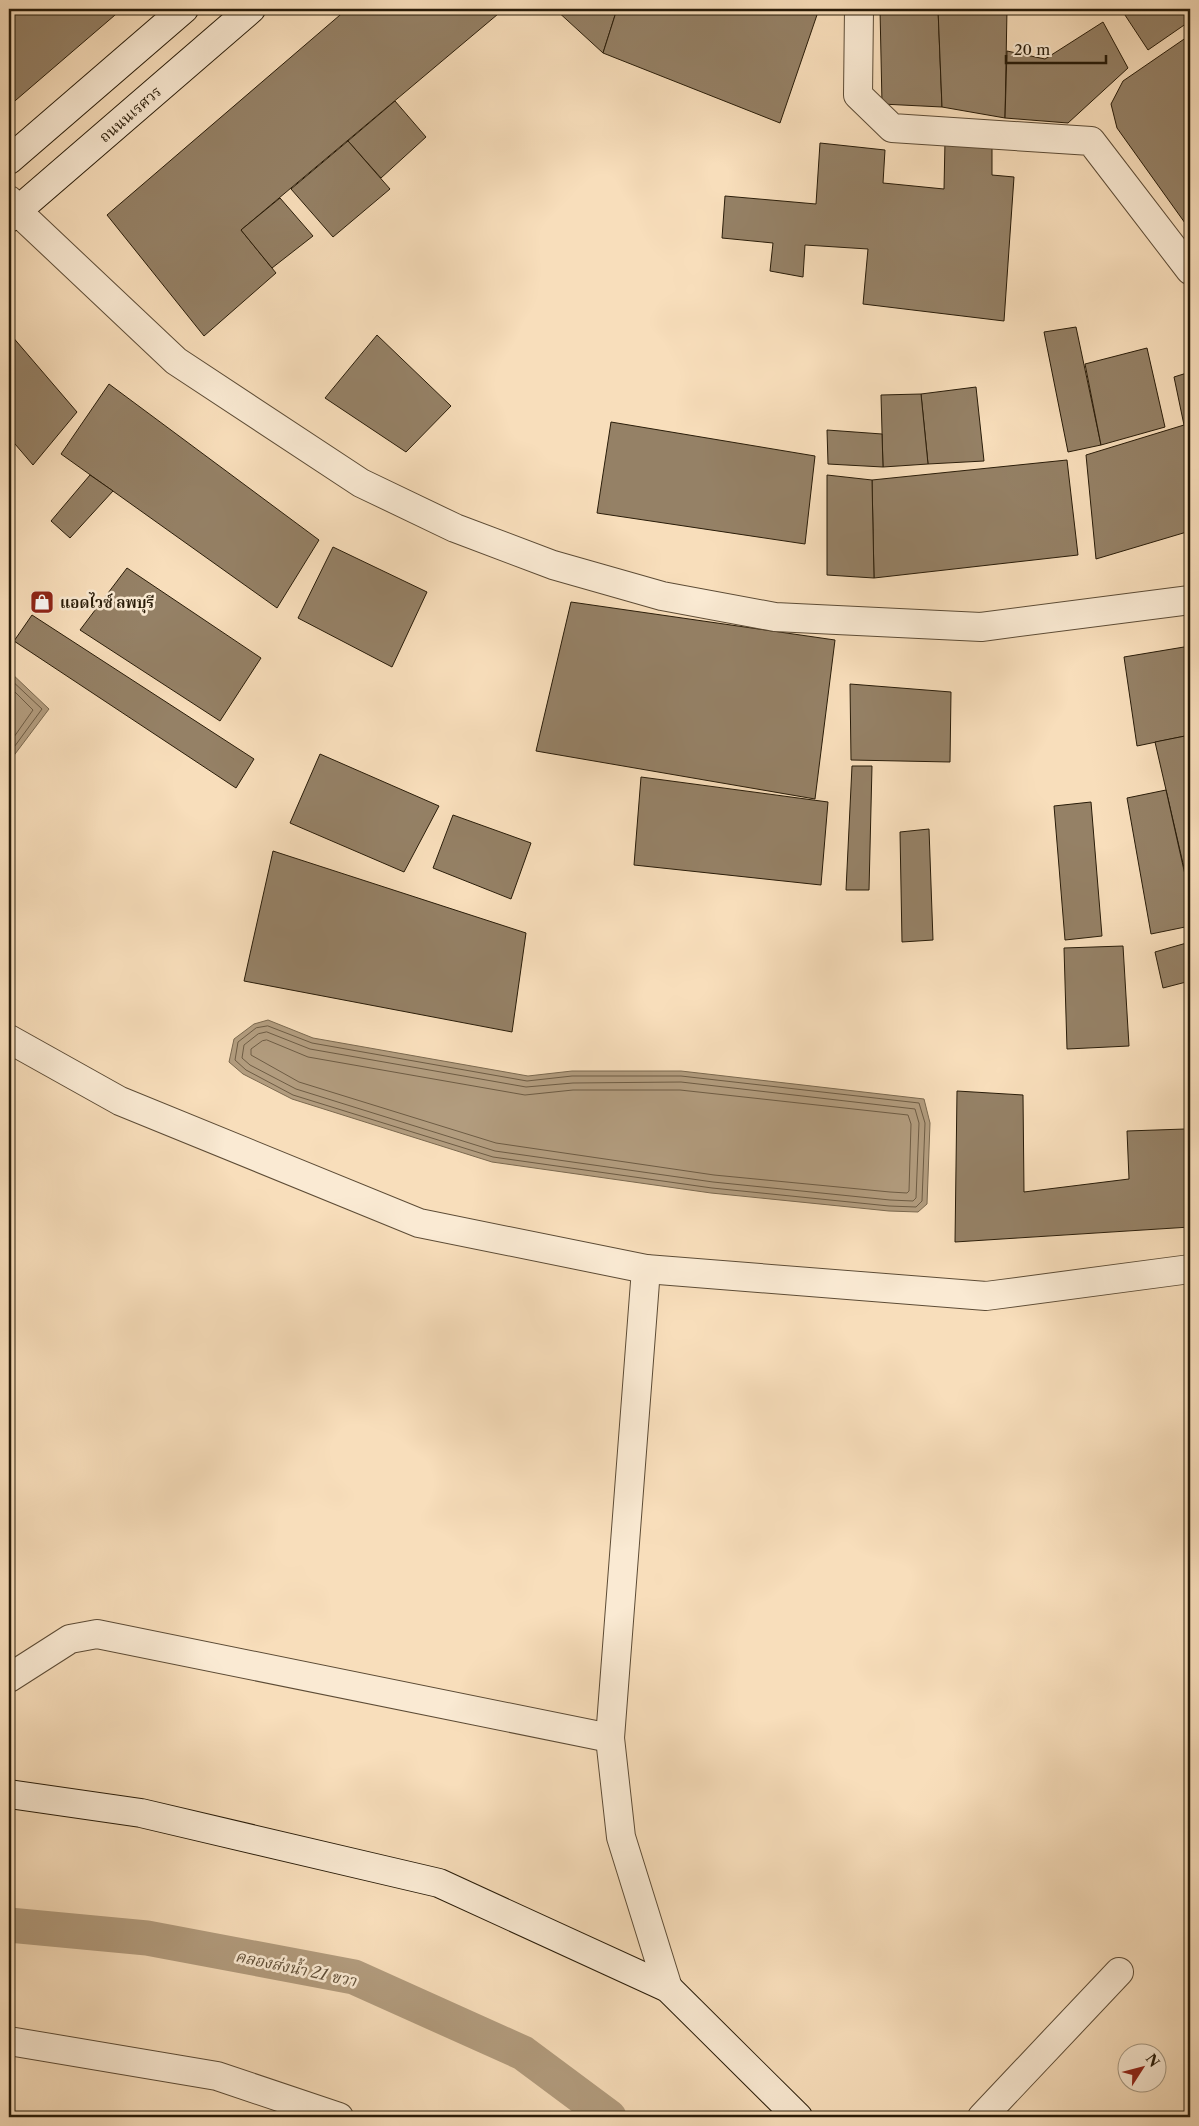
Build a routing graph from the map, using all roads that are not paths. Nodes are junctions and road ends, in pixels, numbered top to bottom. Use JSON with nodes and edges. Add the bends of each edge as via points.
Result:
{"nodes":[{"id":1,"x":184,"y":9,"type":"edge"},
{"id":2,"x":251,"y":9,"type":"edge"},
{"id":3,"x":859,"y":9,"type":"edge"},
{"id":4,"x":9,"y":160,"type":"edge"},
{"id":5,"x":12,"y":210,"type":"edge"},
{"id":6,"x":1190,"y":270,"type":"edge"},
{"id":7,"x":1190,"y":600,"type":"edge"},
{"id":8,"x":9,"y":1039,"type":"edge"},
{"id":9,"x":646,"y":1269,"type":"junction"},
{"id":10,"x":1190,"y":1269,"type":"edge"},
{"id":11,"x":9,"y":1678,"type":"edge"},
{"id":12,"x":610,"y":1738,"type":"junction"},
{"id":13,"x":9,"y":1794,"type":"edge"},
{"id":14,"x":1119,"y":1972,"type":"dead end"},
{"id":15,"x":668,"y":1988,"type":"junction"},
{"id":16,"x":9,"y":2040,"type":"edge"},
{"id":17,"x":339,"y":2117,"type":"edge"},
{"id":18,"x":798,"y":2117,"type":"edge"},
{"id":19,"x":982,"y":2117,"type":"edge"}],
"edges":[{"from":1,"to":4,"type":"street"},
{"from":2,"to":5,"type":"street","name":"ถนนนเรศวร"},
{"from":3,"to":6,"type":"street","via":[[858,95],[892,128],[1091,141]]},
{"from":5,"to":7,"type":"street","via":[[176,361],[361,483],[455,528],[553,565],[662,596],[775,617],[981,627]]},
{"from":8,"to":9,"type":"street","via":[[120,1101],[418,1222]]},
{"from":9,"to":10,"type":"street","via":[[986,1296]]},
{"from":9,"to":12,"type":"street"},
{"from":11,"to":12,"type":"street","via":[[70,1639],[97,1634]]},
{"from":12,"to":15,"type":"street","via":[[622,1837]]},
{"from":13,"to":15,"type":"street","via":[[141,1813],[440,1883]]},
{"from":14,"to":19,"type":"street"},
{"from":15,"to":18,"type":"street"},
{"from":16,"to":17,"type":"street","via":[[217,2076]]}]}
